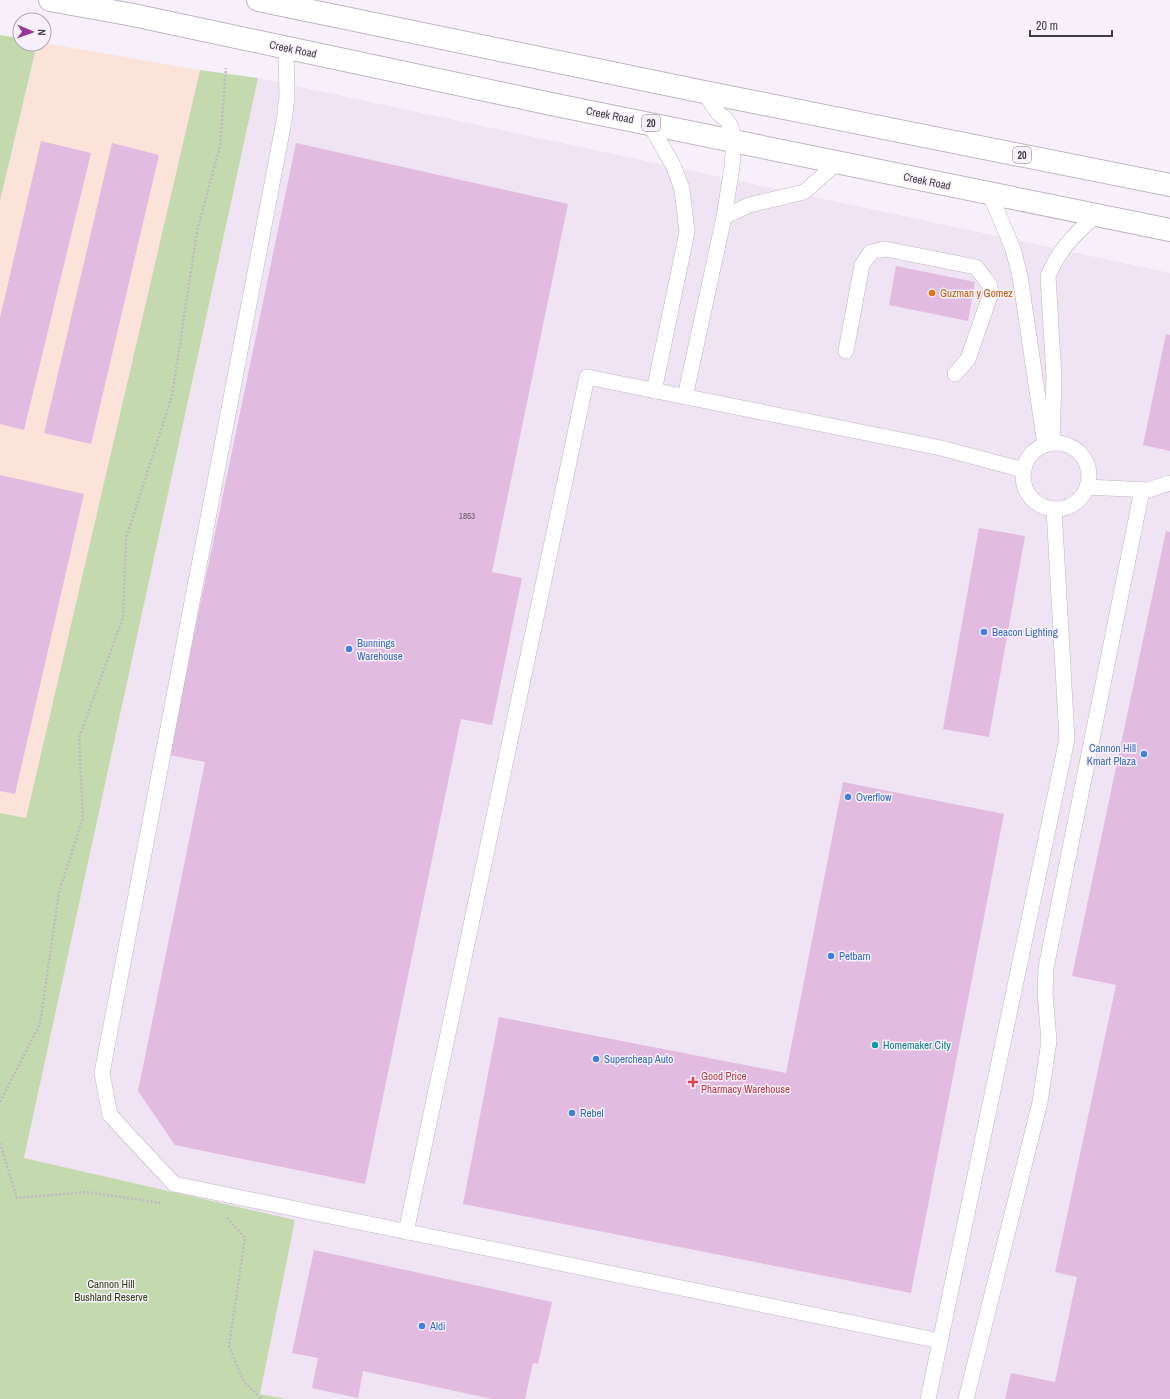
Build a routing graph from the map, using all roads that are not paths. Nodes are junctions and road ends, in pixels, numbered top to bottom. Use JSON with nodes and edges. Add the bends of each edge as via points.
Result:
{"nodes":[{"id":1,"x":50,"y":0,"type":"edge"},
{"id":2,"x":258,"y":0,"type":"edge"},
{"id":3,"x":286,"y":47,"type":"junction"},
{"id":4,"x":704,"y":92,"type":"junction"},
{"id":5,"x":649,"y":123,"type":"junction"},
{"id":6,"x":734,"y":140,"type":"junction"},
{"id":7,"x":838,"y":162,"type":"junction"},
{"id":8,"x":1170,"y":185,"type":"edge"},
{"id":9,"x":990,"y":194,"type":"junction"},
{"id":10,"x":1096,"y":215,"type":"junction"},
{"id":11,"x":724,"y":217,"type":"junction"},
{"id":12,"x":1170,"y":230,"type":"edge"},
{"id":13,"x":846,"y":350,"type":"dead end"},
{"id":14,"x":955,"y":374,"type":"dead end"},
{"id":15,"x":654,"y":391,"type":"junction"},
{"id":16,"x":685,"y":397,"type":"junction"},
{"id":17,"x":1049,"y":444,"type":"junction"},
{"id":18,"x":1024,"y":470,"type":"junction"},
{"id":19,"x":1170,"y":483,"type":"edge"},
{"id":20,"x":1087,"y":486,"type":"junction"},
{"id":21,"x":1142,"y":490,"type":"junction"},
{"id":22,"x":1054,"y":509,"type":"junction"},
{"id":23,"x":406,"y":1232,"type":"junction"},
{"id":24,"x":940,"y":1341,"type":"junction"},
{"id":25,"x":928,"y":1399,"type":"edge"},
{"id":26,"x":966,"y":1399,"type":"edge"}],
"edges":[{"from":1,"to":3,"type":"main road","name":"Creek Road","number":"20"},
{"from":2,"to":4,"type":"main road","number":"20"},
{"from":3,"to":5,"type":"main road","name":"Creek Road","number":"20"},
{"from":3,"to":23,"type":"lane","via":[[287,97],[284,121],[102,1073],[110,1115],[174,1184]]},
{"from":4,"to":6,"type":"lane","via":[[718,113],[726,119]]},
{"from":4,"to":8,"type":"main road","number":"20"},
{"from":5,"to":6,"type":"main road","name":"Creek Road","number":"20"},
{"from":5,"to":15,"type":"lane","via":[[674,167],[682,189],[687,232]]},
{"from":6,"to":7,"type":"main road","name":"Creek Road","number":"20"},
{"from":6,"to":11,"type":"lane"},
{"from":7,"to":9,"type":"main road","name":"Creek Road","number":"20"},
{"from":7,"to":11,"type":"lane","via":[[804,192],[749,205]]},
{"from":9,"to":10,"type":"main road","name":"Creek Road","number":"20"},
{"from":9,"to":17,"type":"lane","via":[[1013,249],[1020,276]]},
{"from":10,"to":12,"type":"main road","name":"Creek Road","number":"20"},
{"from":10,"to":17,"type":"lane","via":[[1069,240],[1052,264],[1048,276],[1054,378]]},
{"from":11,"to":16,"type":"lane"},
{"from":13,"to":14,"type":"lane","via":[[862,265],[872,252],[885,249],[976,267],[989,284],[991,293],[968,359]]},
{"from":15,"to":16,"type":"lane"},
{"from":15,"to":23,"type":"lane","via":[[587,377]]},
{"from":16,"to":18,"type":"lane","via":[[941,448]]},
{"from":17,"to":18,"type":"lane","via":[[1035,451],[1028,459]]},
{"from":17,"to":20,"type":"lane","via":[[1064,444],[1080,453],[1089,474]]},
{"from":18,"to":22,"type":"lane","via":[[1024,483],[1031,497],[1043,507]]},
{"from":19,"to":21,"type":"lane"},
{"from":20,"to":21,"type":"lane"},
{"from":20,"to":22,"type":"lane","via":[[1076,502],[1066,508]]},
{"from":21,"to":26,"type":"lane","via":[[1046,968],[1045,993],[1049,1041],[1040,1102]]},
{"from":22,"to":24,"type":"lane","via":[[1067,739]]},
{"from":23,"to":24,"type":"lane"},
{"from":24,"to":25,"type":"lane"}]}
